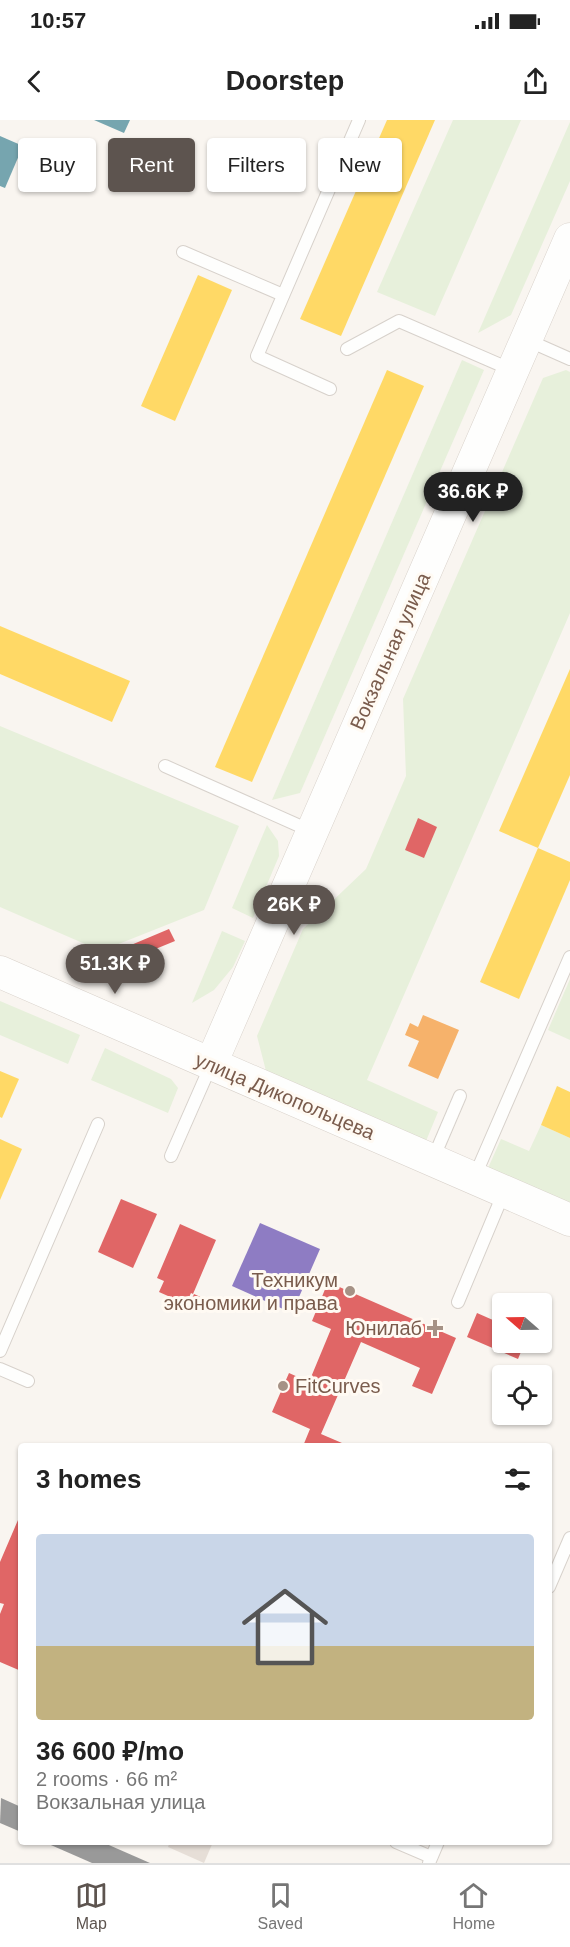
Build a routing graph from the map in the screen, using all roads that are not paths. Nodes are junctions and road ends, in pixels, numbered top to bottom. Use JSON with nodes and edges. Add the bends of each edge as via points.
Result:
{"nodes":[{"id":1,"x":359,"y":120,"type":"edge"},
{"id":2,"x":570,"y":239,"type":"edge"},
{"id":3,"x":183,"y":252,"type":"dead end"},
{"id":4,"x":283,"y":295,"type":"junction"},
{"id":5,"x":526,"y":340,"type":"junction"},
{"id":6,"x":347,"y":350,"type":"dead end"},
{"id":7,"x":570,"y":359,"type":"edge"},
{"id":8,"x":513,"y":370,"type":"junction"},
{"id":9,"x":330,"y":388,"type":"dead end"},
{"id":10,"x":165,"y":766,"type":"dead end"},
{"id":11,"x":312,"y":832,"type":"junction"},
{"id":12,"x":570,"y":957,"type":"edge"},
{"id":13,"x":0,"y":972,"type":"edge"},
{"id":14,"x":211,"y":1064,"type":"junction"},
{"id":15,"x":460,"y":1096,"type":"dead end"},
{"id":16,"x":98,"y":1124,"type":"dead end"},
{"id":17,"x":171,"y":1156,"type":"dead end"},
{"id":18,"x":433,"y":1160,"type":"junction"},
{"id":19,"x":474,"y":1178,"type":"junction"},
{"id":20,"x":505,"y":1191,"type":"junction"},
{"id":21,"x":570,"y":1220,"type":"edge"},
{"id":22,"x":458,"y":1302,"type":"dead end"},
{"id":23,"x":0,"y":1351,"type":"edge"},
{"id":24,"x":0,"y":1369,"type":"edge"},
{"id":25,"x":28,"y":1381,"type":"dead end"},
{"id":26,"x":570,"y":1538,"type":"edge"},
{"id":27,"x":552,"y":1580,"type":"edge"},
{"id":28,"x":402,"y":1845,"type":"edge"},
{"id":29,"x":437,"y":1845,"type":"edge"},
{"id":30,"x":430,"y":1860,"type":"edge"}],
"edges":[{"from":1,"to":4,"type":"lane"},
{"from":2,"to":5,"type":"main road","name":"Вокзальная улица"},
{"from":3,"to":4,"type":"lane"},
{"from":4,"to":9,"type":"lane","via":[[257,356]]},
{"from":5,"to":7,"type":"lane"},
{"from":5,"to":8,"type":"main road","name":"Вокзальная улица"},
{"from":6,"to":8,"type":"lane","via":[[399,321]]},
{"from":8,"to":11,"type":"main road","name":"Вокзальная улица"},
{"from":10,"to":11,"type":"lane"},
{"from":11,"to":14,"type":"main road","name":"Вокзальная улица"},
{"from":12,"to":19,"type":"lane"},
{"from":13,"to":14,"type":"main road","name":"улица Дикопольцева"},
{"from":14,"to":17,"type":"lane"},
{"from":14,"to":18,"type":"main road","name":"улица Дикопольцева"},
{"from":15,"to":18,"type":"lane"},
{"from":16,"to":23,"type":"lane"},
{"from":18,"to":19,"type":"main road","name":"улица Дикопольцева"},
{"from":19,"to":20,"type":"main road","name":"улица Дикопольцева"},
{"from":20,"to":21,"type":"main road","name":"улица Дикопольцева"},
{"from":20,"to":22,"type":"lane"},
{"from":24,"to":25,"type":"lane"},
{"from":26,"to":27,"type":"lane"},
{"from":28,"to":30,"type":"lane"},
{"from":29,"to":30,"type":"lane"}]}
